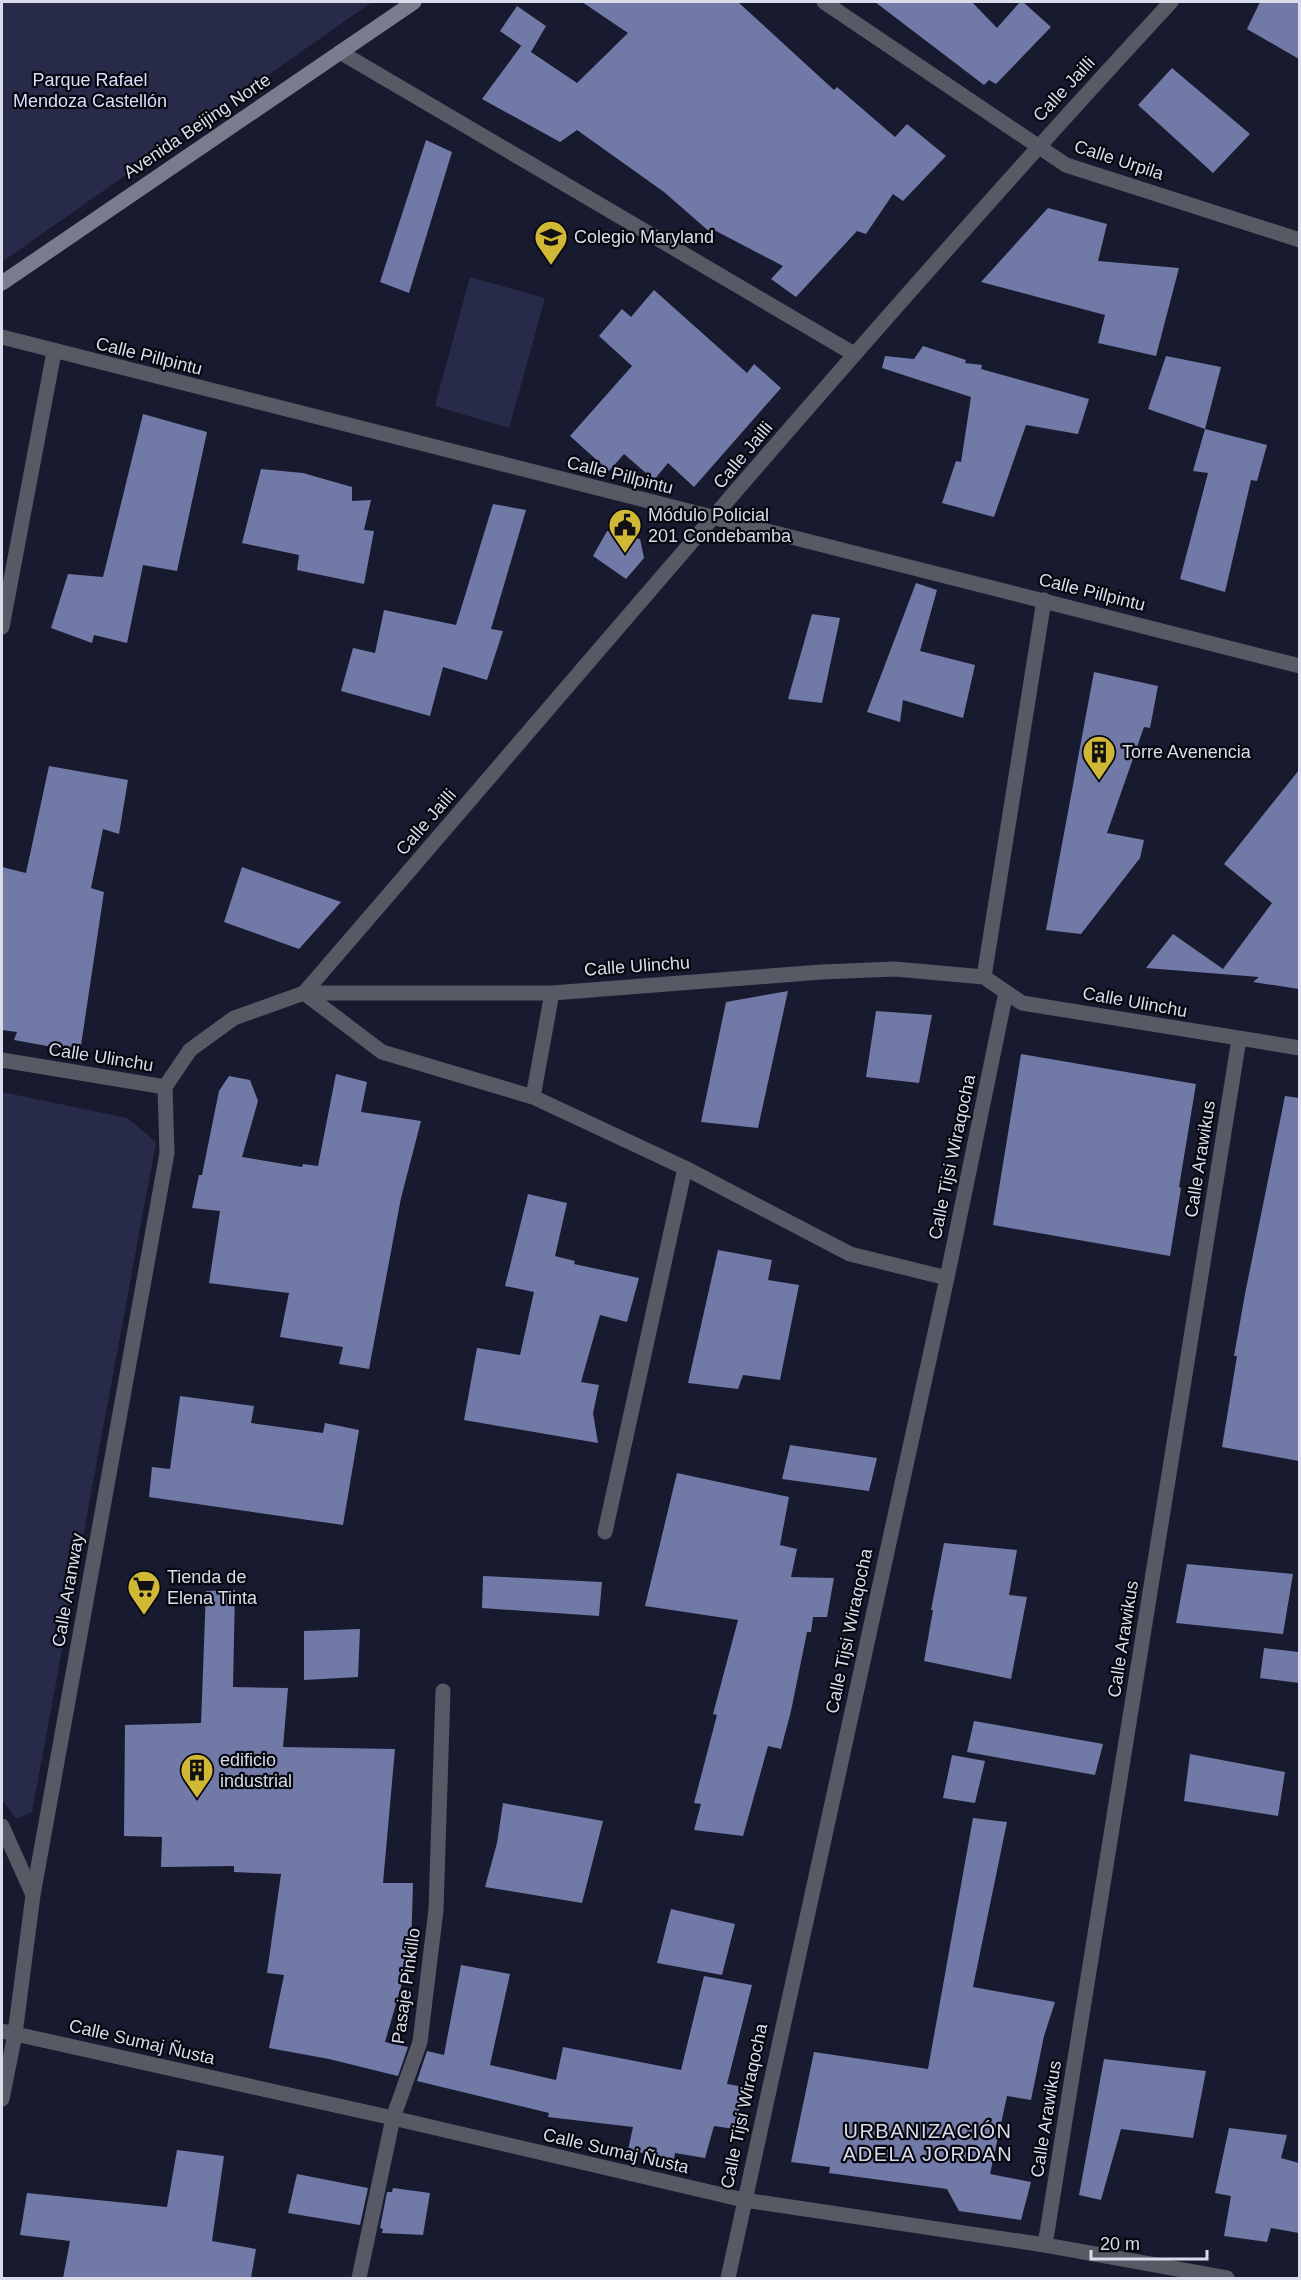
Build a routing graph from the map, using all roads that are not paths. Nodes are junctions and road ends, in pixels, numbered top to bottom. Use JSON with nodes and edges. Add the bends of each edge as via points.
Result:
{"nodes":[{"id":1,"x":414,"y":2,"type":"edge"},
{"id":2,"x":824,"y":2,"type":"edge"},
{"id":3,"x":1171,"y":2,"type":"edge"},
{"id":4,"x":340,"y":52,"type":"junction"},
{"id":5,"x":1038,"y":145,"type":"junction"},
{"id":6,"x":1299,"y":240,"type":"edge"},
{"id":7,"x":2,"y":284,"type":"edge"},
{"id":8,"x":2,"y":337,"type":"edge"},
{"id":9,"x":54,"y":352,"type":"junction"},
{"id":10,"x":854,"y":354,"type":"junction"},
{"id":11,"x":713,"y":519,"type":"junction"},
{"id":12,"x":1044,"y":600,"type":"junction"},
{"id":13,"x":2,"y":627,"type":"edge"},
{"id":14,"x":1299,"y":666,"type":"edge"},
{"id":15,"x":984,"y":977,"type":"junction"},
{"id":16,"x":1006,"y":992,"type":"junction"},
{"id":17,"x":304,"y":993,"type":"junction"},
{"id":18,"x":552,"y":993,"type":"junction"},
{"id":19,"x":1239,"y":1039,"type":"junction"},
{"id":20,"x":1299,"y":1048,"type":"edge"},
{"id":21,"x":2,"y":1060,"type":"edge"},
{"id":22,"x":165,"y":1087,"type":"junction"},
{"id":23,"x":533,"y":1097,"type":"junction"},
{"id":24,"x":685,"y":1168,"type":"junction"},
{"id":25,"x":947,"y":1278,"type":"junction"},
{"id":26,"x":605,"y":1532,"type":"dead end"},
{"id":27,"x":443,"y":1691,"type":"dead end"},
{"id":28,"x":2,"y":1826,"type":"edge"},
{"id":29,"x":33,"y":1895,"type":"junction"},
{"id":30,"x":8,"y":2032,"type":"edge"},
{"id":31,"x":2,"y":2099,"type":"edge"},
{"id":32,"x":393,"y":2118,"type":"junction"},
{"id":33,"x":744,"y":2200,"type":"junction"},
{"id":34,"x":1045,"y":2245,"type":"junction"},
{"id":35,"x":359,"y":2278,"type":"edge"},
{"id":36,"x":728,"y":2278,"type":"edge"},
{"id":37,"x":1227,"y":2278,"type":"edge"}],
"edges":[{"from":1,"to":4,"type":"street","name":"Avenida Beijing Norte"},
{"from":2,"to":5,"type":"street","name":"Calle Urpila"},
{"from":3,"to":5,"type":"street","name":"Calle Jailli"},
{"from":4,"to":7,"type":"street","name":"Avenida Beijing Norte"},
{"from":4,"to":10,"type":"street"},
{"from":5,"to":6,"type":"street","name":"Calle Urpila","via":[[1066,165]]},
{"from":5,"to":10,"type":"street","name":"Calle Jailli"},
{"from":8,"to":9,"type":"street","name":"Calle Pillpintu"},
{"from":9,"to":11,"type":"street","name":"Calle Pillpintu"},
{"from":9,"to":13,"type":"street"},
{"from":10,"to":11,"type":"street","name":"Calle Jailli"},
{"from":11,"to":12,"type":"street","name":"Calle Pillpintu"},
{"from":11,"to":17,"type":"street","name":"Calle Jailli"},
{"from":12,"to":14,"type":"street","name":"Calle Pillpintu"},
{"from":12,"to":15,"type":"street"},
{"from":15,"to":16,"type":"street","name":"Calle Ulinchu"},
{"from":15,"to":18,"type":"street","name":"Calle Ulinchu","via":[[895,969]]},
{"from":16,"to":19,"type":"street","name":"Calle Ulinchu","via":[[1022,1003]]},
{"from":16,"to":25,"type":"street","name":"Calle Tijsi Wiraqocha"},
{"from":17,"to":18,"type":"street","name":"Calle Ulinchu"},
{"from":17,"to":22,"type":"street","name":"Calle Ulinchu","via":[[234,1018],[190,1050]]},
{"from":17,"to":23,"type":"street","via":[[382,1052]]},
{"from":18,"to":23,"type":"street"},
{"from":19,"to":20,"type":"street","name":"Calle Ulinchu"},
{"from":19,"to":34,"type":"street","name":"Calle Arawikus"},
{"from":21,"to":22,"type":"street","name":"Calle Ulinchu"},
{"from":22,"to":29,"type":"street","name":"Calle Aranway","via":[[168,1153]]},
{"from":23,"to":24,"type":"street"},
{"from":24,"to":25,"type":"street","via":[[850,1254]]},
{"from":24,"to":26,"type":"street"},
{"from":25,"to":33,"type":"street","name":"Calle Tijsi Wiraqocha"},
{"from":27,"to":32,"type":"street","name":"Pasaje Pinkillo","via":[[436,1910],[420,2042]]},
{"from":28,"to":29,"type":"street"},
{"from":29,"to":30,"type":"street","name":"Calle Aranway"},
{"from":30,"to":31,"type":"street","name":"Calle Aranway"},
{"from":30,"to":32,"type":"street","name":"Calle Sumaj Ñusta"},
{"from":32,"to":33,"type":"street","name":"Calle Sumaj Ñusta"},
{"from":32,"to":35,"type":"street","name":"Pasaje Pinkillo"},
{"from":33,"to":34,"type":"street","name":"Calle Sumaj Ñusta"},
{"from":33,"to":36,"type":"street","name":"Calle Tijsi Wiraqocha"},
{"from":34,"to":37,"type":"street","name":"Calle Sumaj Ñusta"}]}
